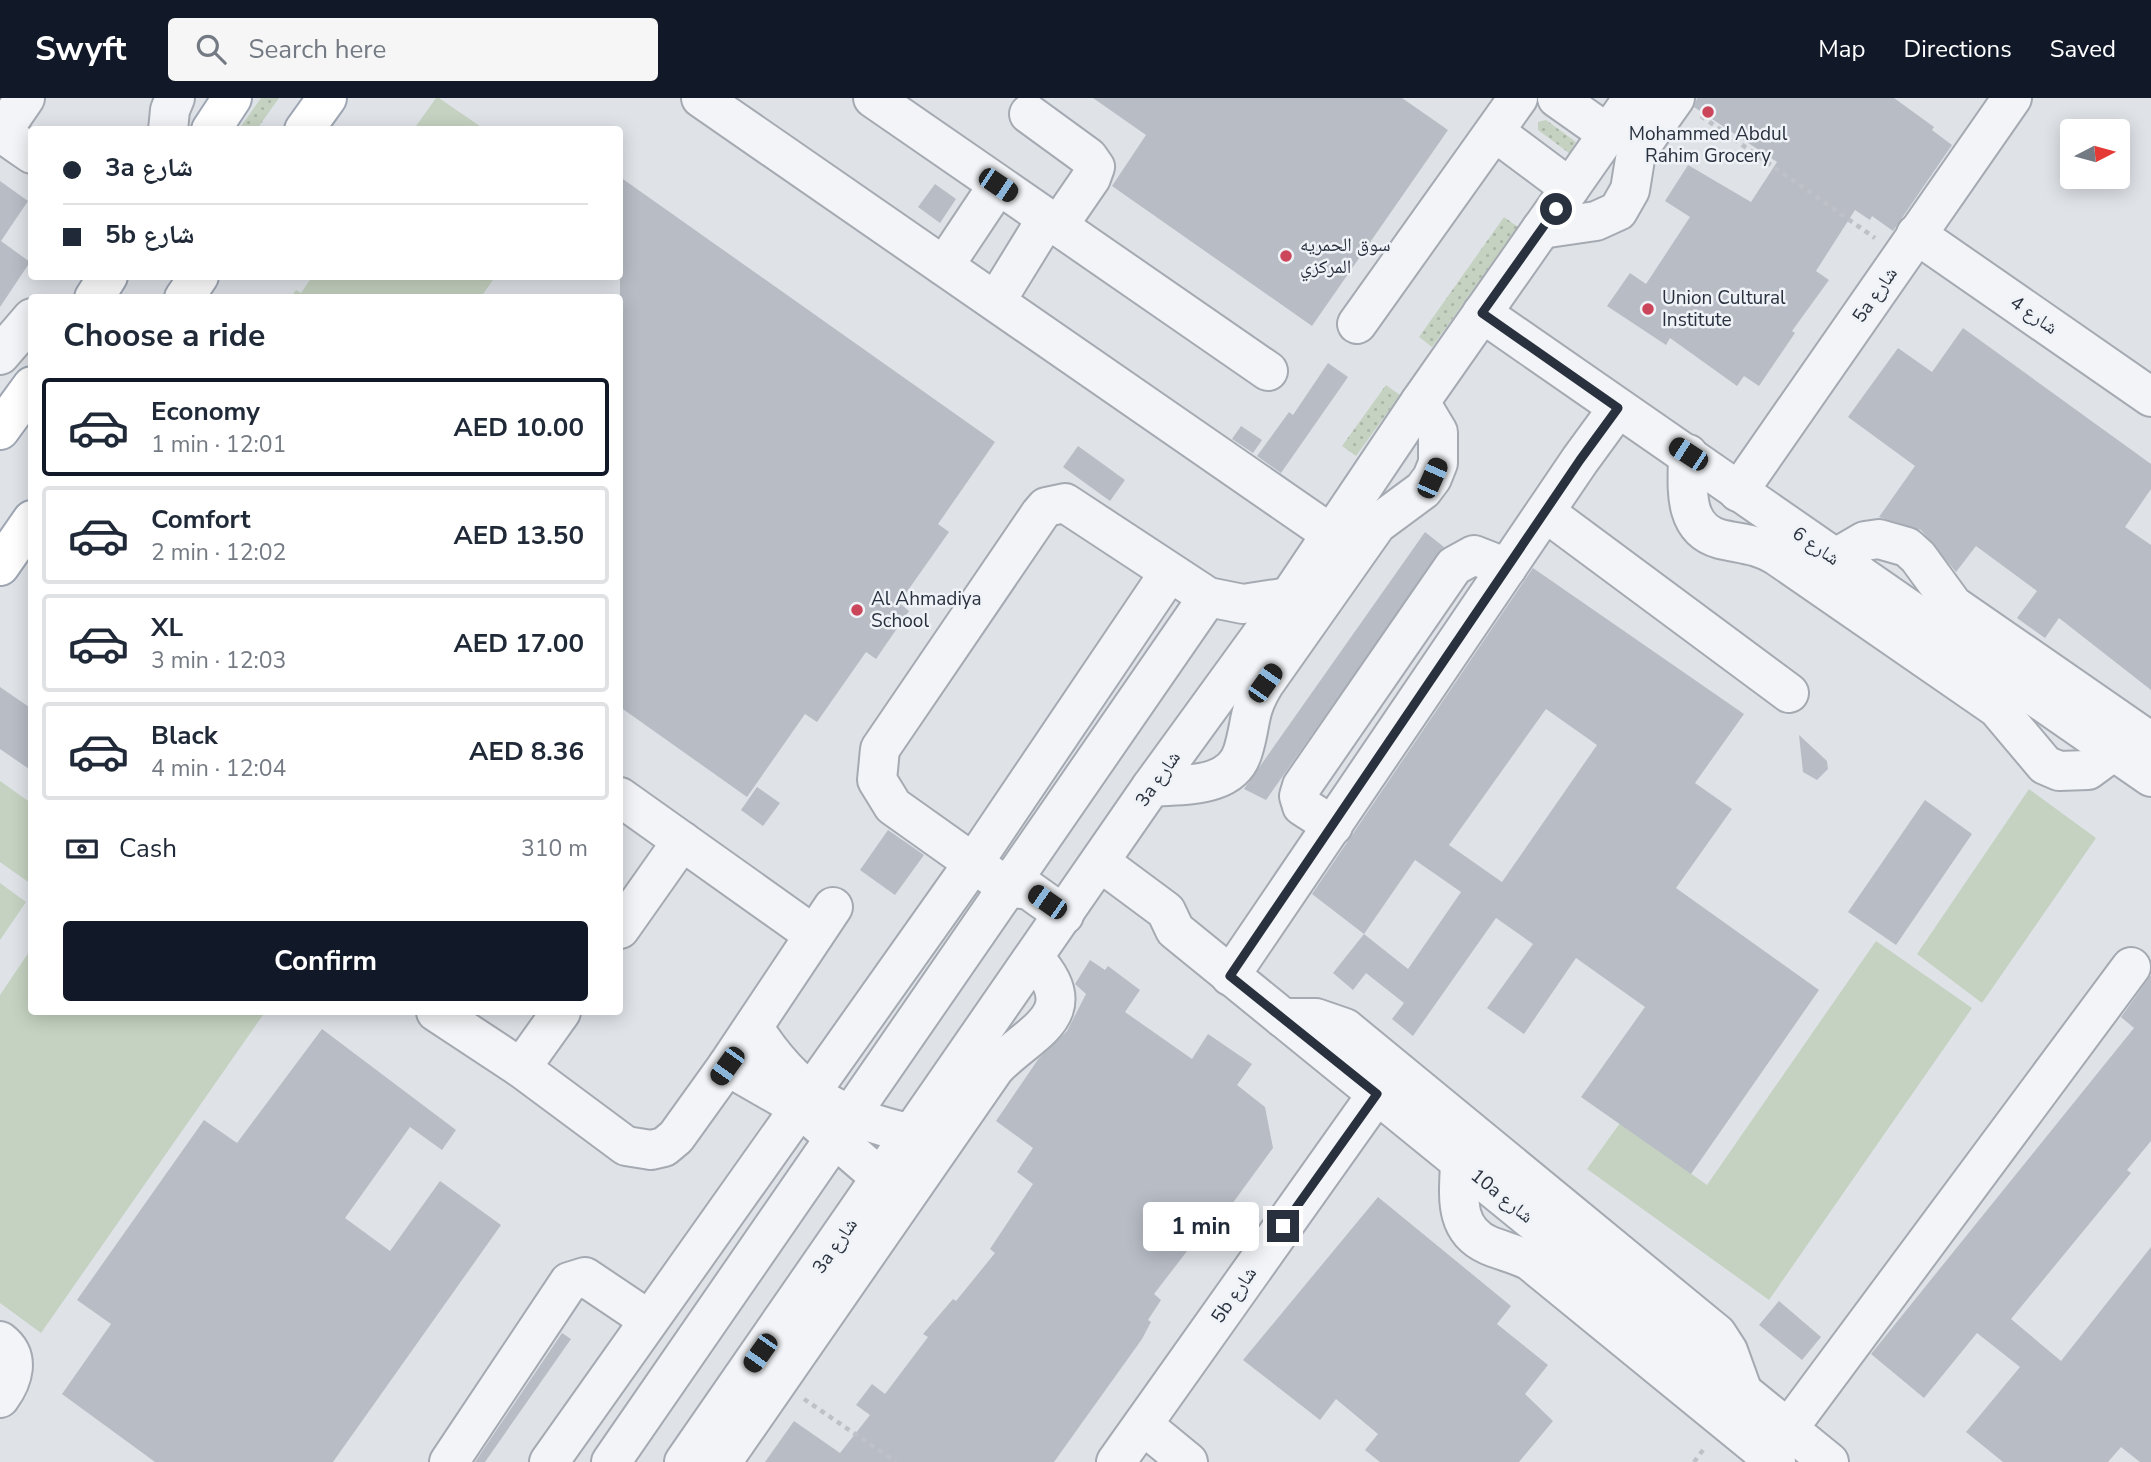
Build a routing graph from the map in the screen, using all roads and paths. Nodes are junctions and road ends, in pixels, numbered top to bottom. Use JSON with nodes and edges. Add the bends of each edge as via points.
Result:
{"nodes":[{"id":1,"x":25,"y":98,"type":"edge"},
{"id":2,"x":175,"y":98,"type":"edge"},
{"id":3,"x":232,"y":98,"type":"edge"},
{"id":4,"x":327,"y":98,"type":"edge"},
{"id":5,"x":701,"y":98,"type":"edge"},
{"id":6,"x":873,"y":98,"type":"edge"},
{"id":7,"x":1518,"y":98,"type":"edge"},
{"id":8,"x":1557,"y":98,"type":"edge"},
{"id":9,"x":1633,"y":98,"type":"edge"},
{"id":10,"x":2012,"y":98,"type":"edge"},
{"id":11,"x":1686,"y":106,"type":"edge"},
{"id":12,"x":1029,"y":114,"type":"dead end"},
{"id":13,"x":168,"y":126,"type":"edge"},
{"id":14,"x":214,"y":126,"type":"edge"},
{"id":15,"x":307,"y":126,"type":"edge"},
{"id":16,"x":0,"y":132,"type":"edge"},
{"id":17,"x":1495,"y":132,"type":"junction"},
{"id":18,"x":1608,"y":134,"type":"junction"},
{"id":19,"x":28,"y":151,"type":"edge"},
{"id":20,"x":998,"y":185,"type":"junction"},
{"id":21,"x":1570,"y":188,"type":"junction"},
{"id":22,"x":1052,"y":222,"type":"junction"},
{"id":23,"x":1541,"y":229,"type":"junction"},
{"id":24,"x":1909,"y":245,"type":"junction"},
{"id":25,"x":944,"y":266,"type":"junction"},
{"id":26,"x":996,"y":301,"type":"junction"},
{"id":27,"x":1482,"y":313,"type":"junction"},
{"id":28,"x":28,"y":323,"type":"edge"},
{"id":29,"x":1357,"y":324,"type":"dead end"},
{"id":30,"x":0,"y":355,"type":"edge"},
{"id":31,"x":1268,"y":371,"type":"dead end"},
{"id":32,"x":28,"y":392,"type":"edge"},
{"id":33,"x":2151,"y":397,"type":"edge"},
{"id":34,"x":1420,"y":402,"type":"junction"},
{"id":35,"x":1618,"y":408,"type":"junction"},
{"id":36,"x":0,"y":430,"type":"edge"},
{"id":37,"x":1688,"y":454,"type":"junction"},
{"id":38,"x":1738,"y":492,"type":"junction"},
{"id":39,"x":1545,"y":512,"type":"junction"},
{"id":40,"x":28,"y":526,"type":"edge"},
{"id":41,"x":1331,"y":534,"type":"junction"},
{"id":42,"x":1834,"y":559,"type":"junction"},
{"id":43,"x":0,"y":566,"type":"edge"},
{"id":44,"x":1507,"y":568,"type":"junction"},
{"id":45,"x":1169,"y":573,"type":"junction"},
{"id":46,"x":1208,"y":597,"type":"junction"},
{"id":47,"x":1289,"y":597,"type":"junction"},
{"id":48,"x":1410,"y":630,"type":"junction"},
{"id":49,"x":1447,"y":656,"type":"junction"},
{"id":50,"x":1789,"y":693,"type":"dead end"},
{"id":51,"x":1359,"y":703,"type":"junction"},
{"id":52,"x":1399,"y":728,"type":"junction"},
{"id":53,"x":2151,"y":742,"type":"edge"},
{"id":54,"x":2114,"y":751,"type":"junction"},
{"id":55,"x":2151,"y":777,"type":"edge"},
{"id":56,"x":1152,"y":787,"type":"junction"},
{"id":57,"x":623,"y":799,"type":"edge"},
{"id":58,"x":1333,"y":826,"type":"junction"},
{"id":59,"x":682,"y":841,"type":"junction"},
{"id":60,"x":974,"y":862,"type":"junction"},
{"id":61,"x":1007,"y":887,"type":"junction"},
{"id":62,"x":1067,"y":911,"type":"junction"},
{"id":63,"x":623,"y":925,"type":"edge"},
{"id":64,"x":2131,"y":967,"type":"dead end"},
{"id":65,"x":1230,"y":976,"type":"junction"},
{"id":66,"x":441,"y":1015,"type":"edge"},
{"id":67,"x":559,"y":1015,"type":"edge"},
{"id":68,"x":1283,"y":1018,"type":"junction"},
{"id":69,"x":754,"y":1028,"type":"junction"},
{"id":70,"x":727,"y":1066,"type":"junction"},
{"id":71,"x":521,"y":1068,"type":"junction"},
{"id":72,"x":1377,"y":1094,"type":"junction"},
{"id":73,"x":805,"y":1101,"type":"junction"},
{"id":74,"x":842,"y":1126,"type":"junction"},
{"id":75,"x":913,"y":1134,"type":"junction"},
{"id":76,"x":1460,"y":1162,"type":"junction"},
{"id":77,"x":882,"y":1179,"type":"junction"},
{"id":78,"x":649,"y":1320,"type":"junction"},
{"id":79,"x":0,"y":1341,"type":"edge"},
{"id":80,"x":778,"y":1381,"type":"junction"},
{"id":81,"x":1743,"y":1392,"type":"junction"},
{"id":82,"x":0,"y":1398,"type":"edge"},
{"id":83,"x":1143,"y":1425,"type":"junction"},
{"id":84,"x":1782,"y":1446,"type":"edge"},
{"id":85,"x":449,"y":1462,"type":"edge"},
{"id":86,"x":549,"y":1462,"type":"edge"},
{"id":87,"x":611,"y":1462,"type":"edge"},
{"id":88,"x":684,"y":1462,"type":"edge"},
{"id":89,"x":722,"y":1462,"type":"edge"},
{"id":90,"x":896,"y":1462,"type":"edge"},
{"id":91,"x":1116,"y":1462,"type":"edge"},
{"id":92,"x":1188,"y":1462,"type":"edge"},
{"id":93,"x":1829,"y":1462,"type":"edge"}],
"edges":[{"from":1,"to":16,"type":"street"},
{"from":2,"to":13,"type":"street"},
{"from":3,"to":14,"type":"main road"},
{"from":4,"to":15,"type":"main road"},
{"from":5,"to":25,"type":"street"},
{"from":6,"to":20,"type":"street"},
{"from":7,"to":17,"type":"street"},
{"from":8,"to":18,"type":"street"},
{"from":9,"to":18,"type":"street","name":"3a شارع"},
{"from":10,"to":24,"type":"street","name":"5a شارع"},
{"from":11,"to":23,"type":"street","via":[[1636,153],[1630,190],[1618,211],[1596,222]]},
{"from":11,"to":24,"type":"path"},
{"from":12,"to":22,"type":"street","via":[[1095,167],[1091,178]]},
{"from":16,"to":19,"type":"street"},
{"from":17,"to":21,"type":"street"},
{"from":17,"to":29,"type":"street"},
{"from":18,"to":21,"type":"street","name":"3a شارع"},
{"from":20,"to":22,"type":"street"},
{"from":20,"to":25,"type":"street"},
{"from":21,"to":23,"type":"street","name":"3a شارع"},
{"from":22,"to":26,"type":"street"},
{"from":22,"to":31,"type":"street"},
{"from":23,"to":27,"type":"street","name":"3a شارع"},
{"from":24,"to":33,"type":"street","name":"شارع 4"},
{"from":24,"to":38,"type":"street","name":"5a شارع"},
{"from":25,"to":26,"type":"street"},
{"from":26,"to":41,"type":"street"},
{"from":27,"to":34,"type":"street","name":"3a شارع"},
{"from":27,"to":35,"type":"street","name":"شارع 6"},
{"from":28,"to":30,"type":"street"},
{"from":32,"to":36,"type":"main road"},
{"from":34,"to":41,"type":"street","name":"3a شارع"},
{"from":34,"to":56,"type":"street","via":[[1438,432],[1438,463],[1432,478],[1377,524],[1265,683],[1251,707],[1239,761],[1222,777]]},
{"from":35,"to":37,"type":"street","name":"شارع 6"},
{"from":35,"to":39,"type":"street"},
{"from":37,"to":38,"type":"street","name":"شارع 6"},
{"from":37,"to":54,"type":"street","via":[[1689,505],[1693,517],[1709,534],[1756,545],[1777,556],[1997,708],[2045,765],[2059,771],[2088,770]]},
{"from":38,"to":42,"type":"street","name":"شارع 6"},
{"from":39,"to":44,"type":"street"},
{"from":39,"to":50,"type":"street"},
{"from":40,"to":43,"type":"main road"},
{"from":41,"to":47,"type":"street","name":"3a شارع"},
{"from":42,"to":53,"type":"street","via":[[1865,541],[1880,539],[1907,547],[1954,605]]},
{"from":42,"to":54,"type":"street","name":"شارع 6"},
{"from":44,"to":48,"type":"street","via":[[1474,555],[1463,558]]},
{"from":44,"to":49,"type":"street"},
{"from":45,"to":46,"type":"street","name":"10a شارع"},
{"from":45,"to":60,"type":"street"},
{"from":45,"to":60,"type":"street","name":"10a شارع","via":[[1065,503],[1046,507],[887,738],[876,764],[883,794],[892,806]]},
{"from":46,"to":47,"type":"street","via":[[1243,604]]},
{"from":46,"to":61,"type":"street"},
{"from":47,"to":56,"type":"street","name":"3a شارع"},
{"from":48,"to":49,"type":"street"},
{"from":48,"to":51,"type":"street"},
{"from":49,"to":52,"type":"street"},
{"from":51,"to":52,"type":"street"},
{"from":51,"to":58,"type":"street","via":[[1299,796],[1302,806]]},
{"from":52,"to":58,"type":"street"},
{"from":54,"to":55,"type":"street","name":"شارع 6"},
{"from":56,"to":62,"type":"street","name":"3a شارع"},
{"from":57,"to":59,"type":"street"},
{"from":58,"to":65,"type":"street"},
{"from":59,"to":63,"type":"street"},
{"from":59,"to":69,"type":"street","via":[[824,921]]},
{"from":60,"to":61,"type":"street","name":"10a شارع"},
{"from":60,"to":73,"type":"street"},
{"from":61,"to":62,"type":"street","name":"10a شارع","via":[[1029,890]]},
{"from":61,"to":74,"type":"street"},
{"from":62,"to":65,"type":"street","name":"10a شارع","via":[[1167,911],[1175,930]]},
{"from":62,"to":75,"type":"street","name":"3a شارع"},
{"from":62,"to":80,"type":"street","via":[[1050,976],[1055,986],[1050,1020],[995,1069]]},
{"from":64,"to":84,"type":"street"},
{"from":65,"to":68,"type":"street","name":"10a شارع"},
{"from":66,"to":71,"type":"street"},
{"from":67,"to":71,"type":"street"},
{"from":68,"to":72,"type":"street","name":"10a شارع"},
{"from":68,"to":81,"type":"street","via":[[1333,1021],[1356,1037],[1717,1334]]},
{"from":69,"to":70,"type":"street"},
{"from":69,"to":73,"type":"street"},
{"from":70,"to":71,"type":"street","via":[[676,1137],[651,1150],[626,1146]]},
{"from":70,"to":73,"type":"street"},
{"from":72,"to":76,"type":"street","name":"10a شارع"},
{"from":72,"to":83,"type":"street","name":"5b شارع"},
{"from":73,"to":74,"type":"street"},
{"from":73,"to":78,"type":"street"},
{"from":74,"to":75,"type":"street"},
{"from":74,"to":77,"type":"street"},
{"from":74,"to":87,"type":"street"},
{"from":75,"to":77,"type":"street","name":"3a شارع"},
{"from":76,"to":81,"type":"street","name":"10a شارع"},
{"from":76,"to":84,"type":"street","via":[[1459,1208],[1468,1230],[1486,1244],[1530,1261]]},
{"from":77,"to":88,"type":"street","name":"3a شارع"},
{"from":78,"to":85,"type":"street","via":[[585,1277],[569,1282]]},
{"from":78,"to":86,"type":"street"},
{"from":79,"to":82,"type":"street","via":[[9,1348],[14,1366],[12,1382]]},
{"from":80,"to":89,"type":"street"},
{"from":80,"to":90,"type":"path"},
{"from":81,"to":84,"type":"street","name":"10a شارع"},
{"from":83,"to":91,"type":"street","name":"5b شارع"},
{"from":83,"to":92,"type":"street"},
{"from":84,"to":93,"type":"street","name":"10a شارع"}]}
